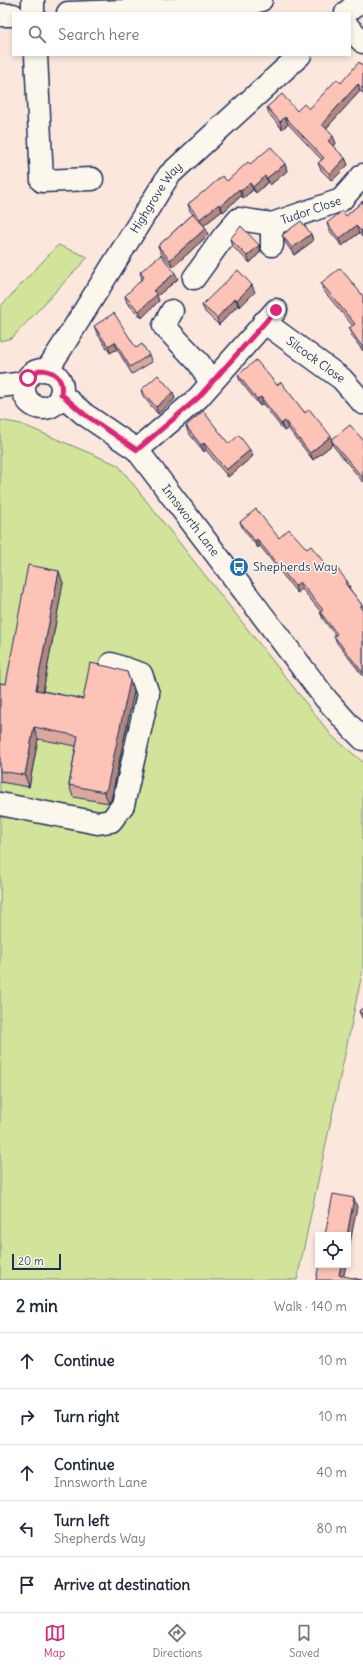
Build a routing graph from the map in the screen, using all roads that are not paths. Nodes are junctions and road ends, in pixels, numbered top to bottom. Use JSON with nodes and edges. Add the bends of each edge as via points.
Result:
{"nodes":[{"id":1,"x":33,"y":0,"type":"edge"},
{"id":2,"x":261,"y":0,"type":"edge"},
{"id":3,"x":361,"y":0,"type":"edge"},
{"id":4,"x":33,"y":12,"type":"edge"},
{"id":5,"x":96,"y":12,"type":"edge"},
{"id":6,"x":347,"y":12,"type":"edge"},
{"id":7,"x":0,"y":15,"type":"edge"},
{"id":8,"x":12,"y":15,"type":"edge"},
{"id":9,"x":351,"y":30,"type":"edge"},
{"id":10,"x":363,"y":42,"type":"edge"},
{"id":11,"x":36,"y":56,"type":"edge"},
{"id":12,"x":299,"y":56,"type":"edge"},
{"id":13,"x":363,"y":175,"type":"edge"},
{"id":14,"x":92,"y":179,"type":"dead end"},
{"id":15,"x":194,"y":278,"type":"dead end"},
{"id":16,"x":172,"y":311,"type":"dead end"},
{"id":17,"x":47,"y":370,"type":"junction"},
{"id":18,"x":211,"y":383,"type":"junction"},
{"id":19,"x":25,"y":384,"type":"junction"},
{"id":20,"x":0,"y":386,"type":"edge"},
{"id":21,"x":61,"y":394,"type":"junction"},
{"id":22,"x":363,"y":403,"type":"edge"},
{"id":23,"x":137,"y":450,"type":"junction"},
{"id":24,"x":111,"y":664,"type":"dead end"},
{"id":25,"x":363,"y":739,"type":"edge"},
{"id":26,"x":0,"y":804,"type":"edge"}],
"edges":[{"from":1,"to":4,"type":"street"},
{"from":2,"to":5,"type":"street","via":[[239,7]]},
{"from":3,"to":6,"type":"street"},
{"from":7,"to":8,"type":"street"},
{"from":9,"to":10,"type":"street"},
{"from":11,"to":14,"type":"street","via":[[42,181]]},
{"from":12,"to":17,"type":"street","name":"Highgrove Way","via":[[169,175]]},
{"from":13,"to":15,"type":"street","name":"Tudor Close","via":[[341,200],[266,230],[239,219]]},
{"from":16,"to":18,"type":"street","via":[[164,326],[199,363]]},
{"from":17,"to":19,"type":"street","via":[[33,373]]},
{"from":17,"to":21,"type":"street","via":[[58,376]]},
{"from":18,"to":22,"type":"street","name":"Silcock Close","via":[[270,316],[342,379]]},
{"from":18,"to":23,"type":"street","via":[[198,398]]},
{"from":19,"to":20,"type":"street"},
{"from":19,"to":21,"type":"street","via":[[28,400],[41,407],[53,405]]},
{"from":21,"to":23,"type":"street","name":"Innsworth Lane","via":[[84,414]]},
{"from":23,"to":25,"type":"street","name":"Innsworth Lane","via":[[326,699]]},
{"from":24,"to":26,"type":"street","via":[[141,674],[148,694],[123,805],[111,821],[98,823]]}]}
